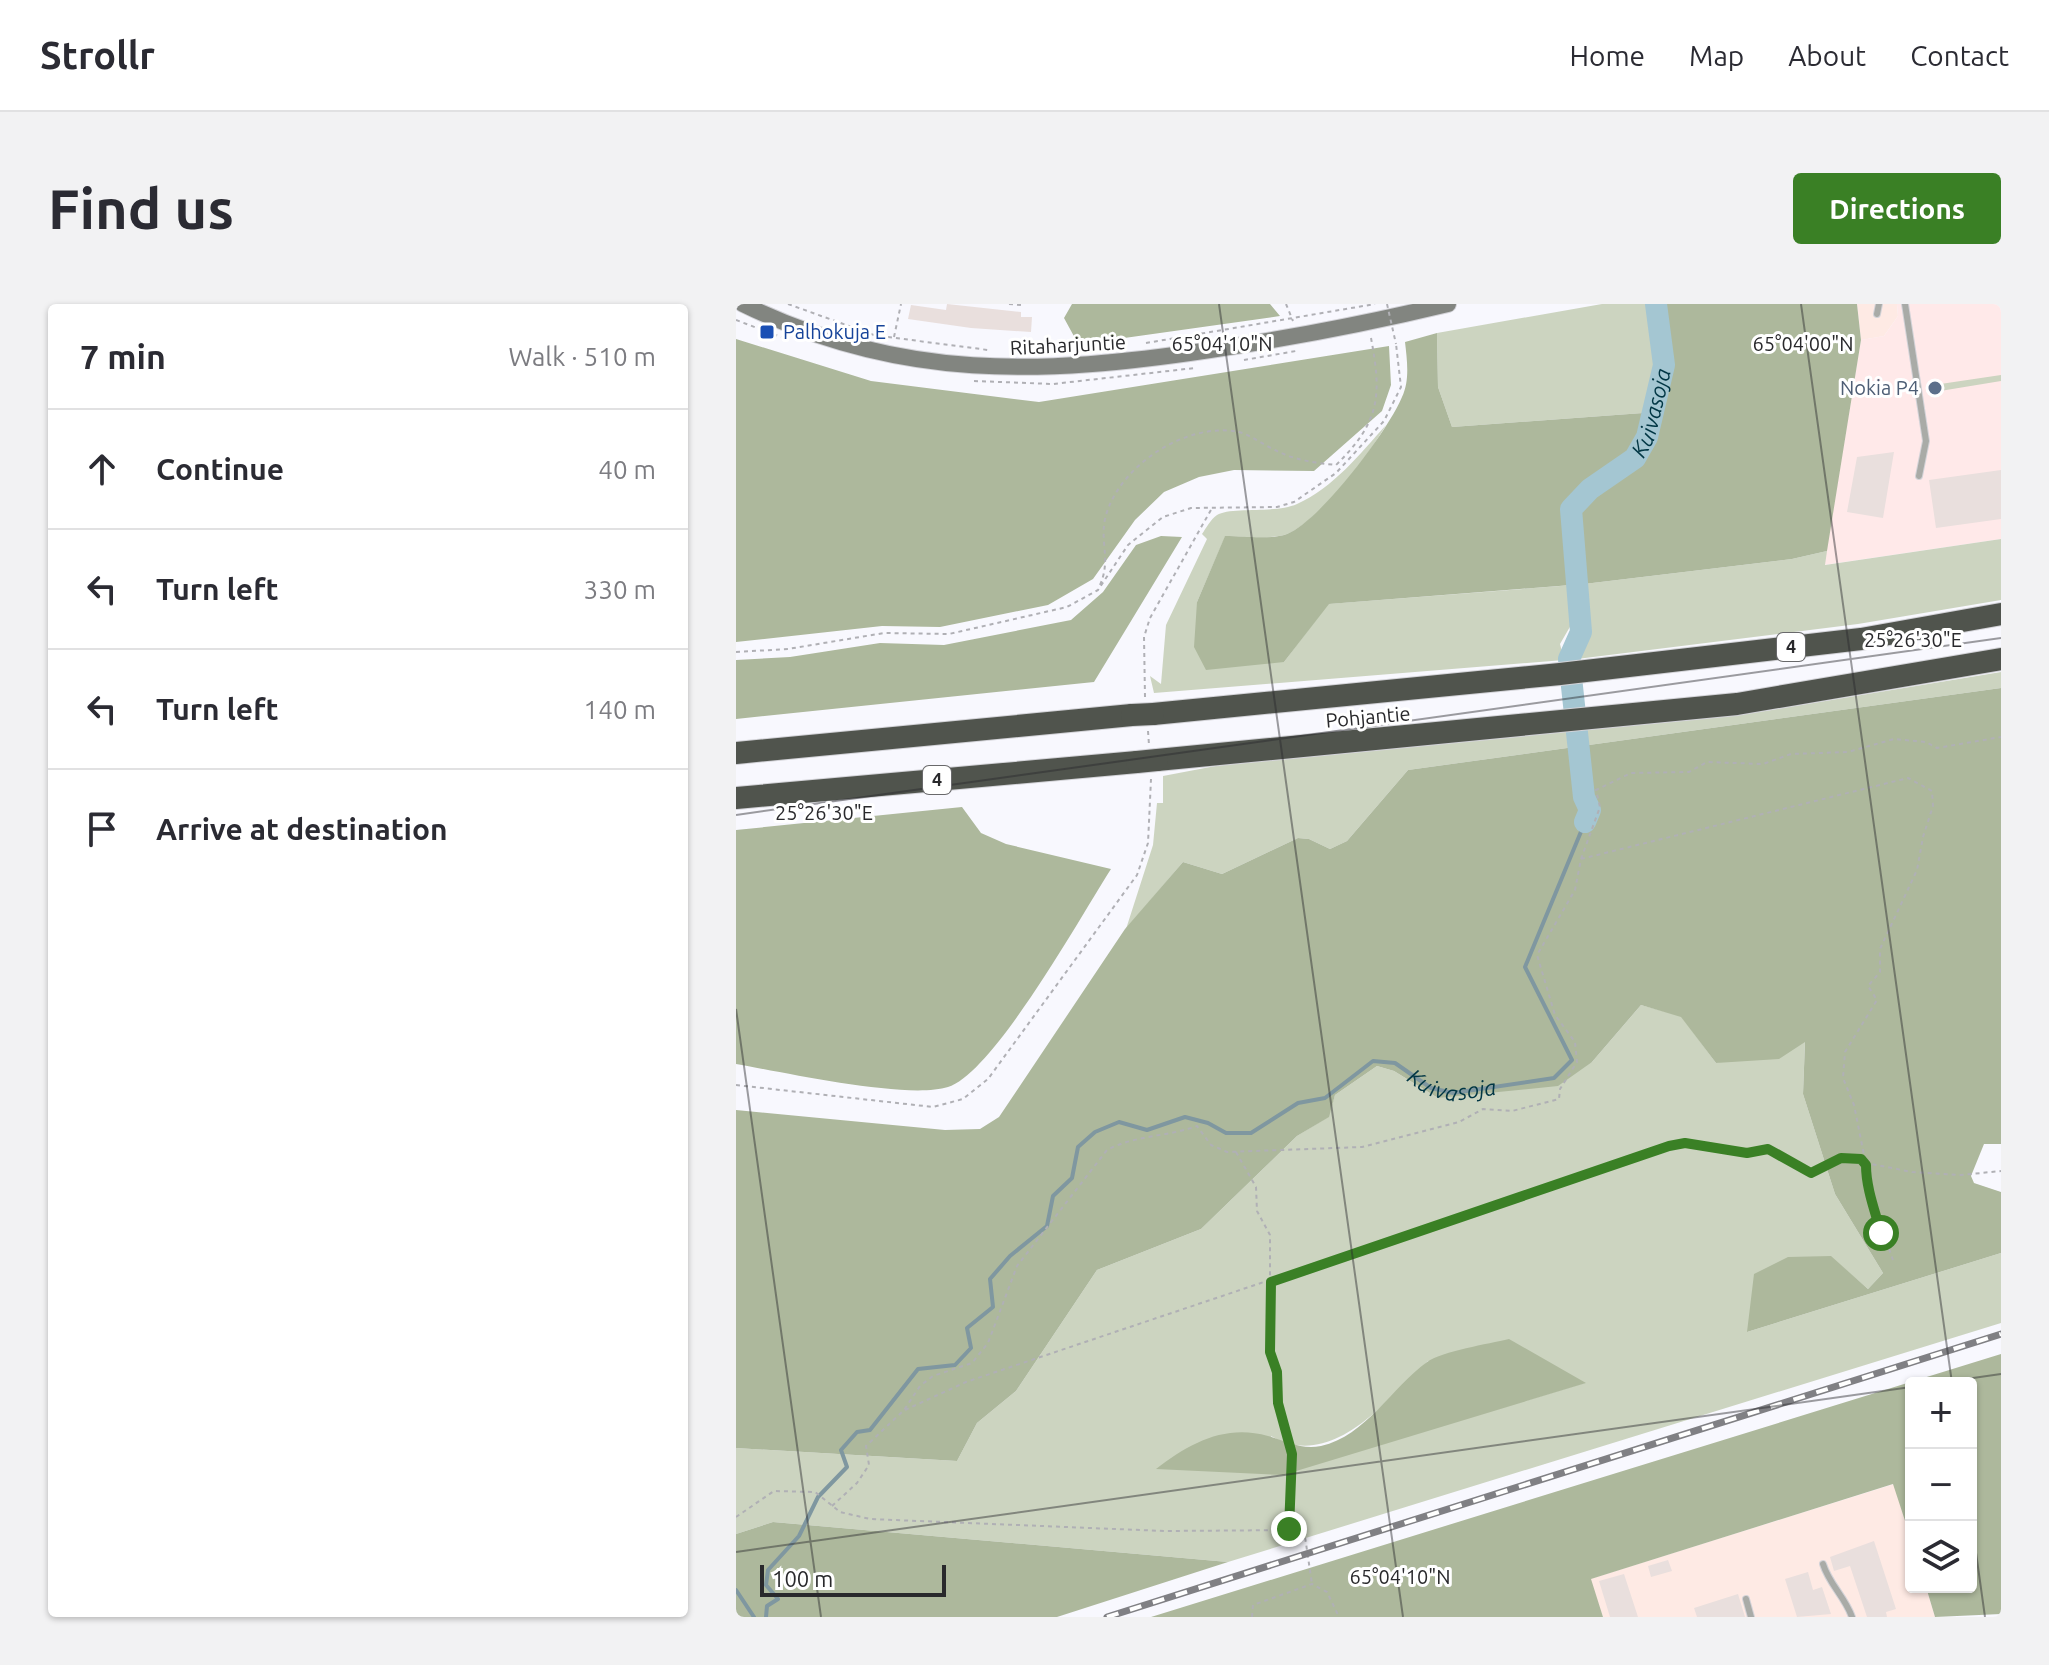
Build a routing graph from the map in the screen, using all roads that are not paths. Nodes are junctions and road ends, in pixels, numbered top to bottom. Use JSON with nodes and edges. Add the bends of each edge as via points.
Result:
{"nodes":[{"id":1,"x":743,"y":304,"type":"edge"},
{"id":2,"x":1448,"y":304,"type":"edge"},
{"id":3,"x":1879,"y":304,"type":"edge"},
{"id":4,"x":1905,"y":304,"type":"edge"},
{"id":5,"x":1877,"y":314,"type":"dead end"},
{"id":6,"x":1919,"y":476,"type":"dead end"},
{"id":7,"x":2001,"y":614,"type":"edge"},
{"id":8,"x":2001,"y":659,"type":"edge"},
{"id":9,"x":736,"y":753,"type":"edge"},
{"id":10,"x":736,"y":798,"type":"edge"},
{"id":11,"x":1823,"y":1564,"type":"dead end"},
{"id":12,"x":1746,"y":1599,"type":"dead end"},
{"id":13,"x":1751,"y":1617,"type":"edge"},
{"id":14,"x":1852,"y":1617,"type":"edge"}],
"edges":[{"from":1,"to":2,"type":"street","name":"Ritaharjuntie","via":[[863,348],[1002,369],[1128,362],[1368,323]]},
{"from":3,"to":5,"type":"lane"},
{"from":4,"to":6,"type":"lane","via":[[1926,441]]},
{"from":7,"to":9,"type":"highway","name":"Pohjantie","number":"4","via":[[1861,639],[1570,673]]},
{"from":8,"to":10,"type":"highway","name":"Pohjantie","number":"4","via":[[1737,704]]},
{"from":11,"to":14,"type":"lane"},
{"from":12,"to":13,"type":"lane"}]}
